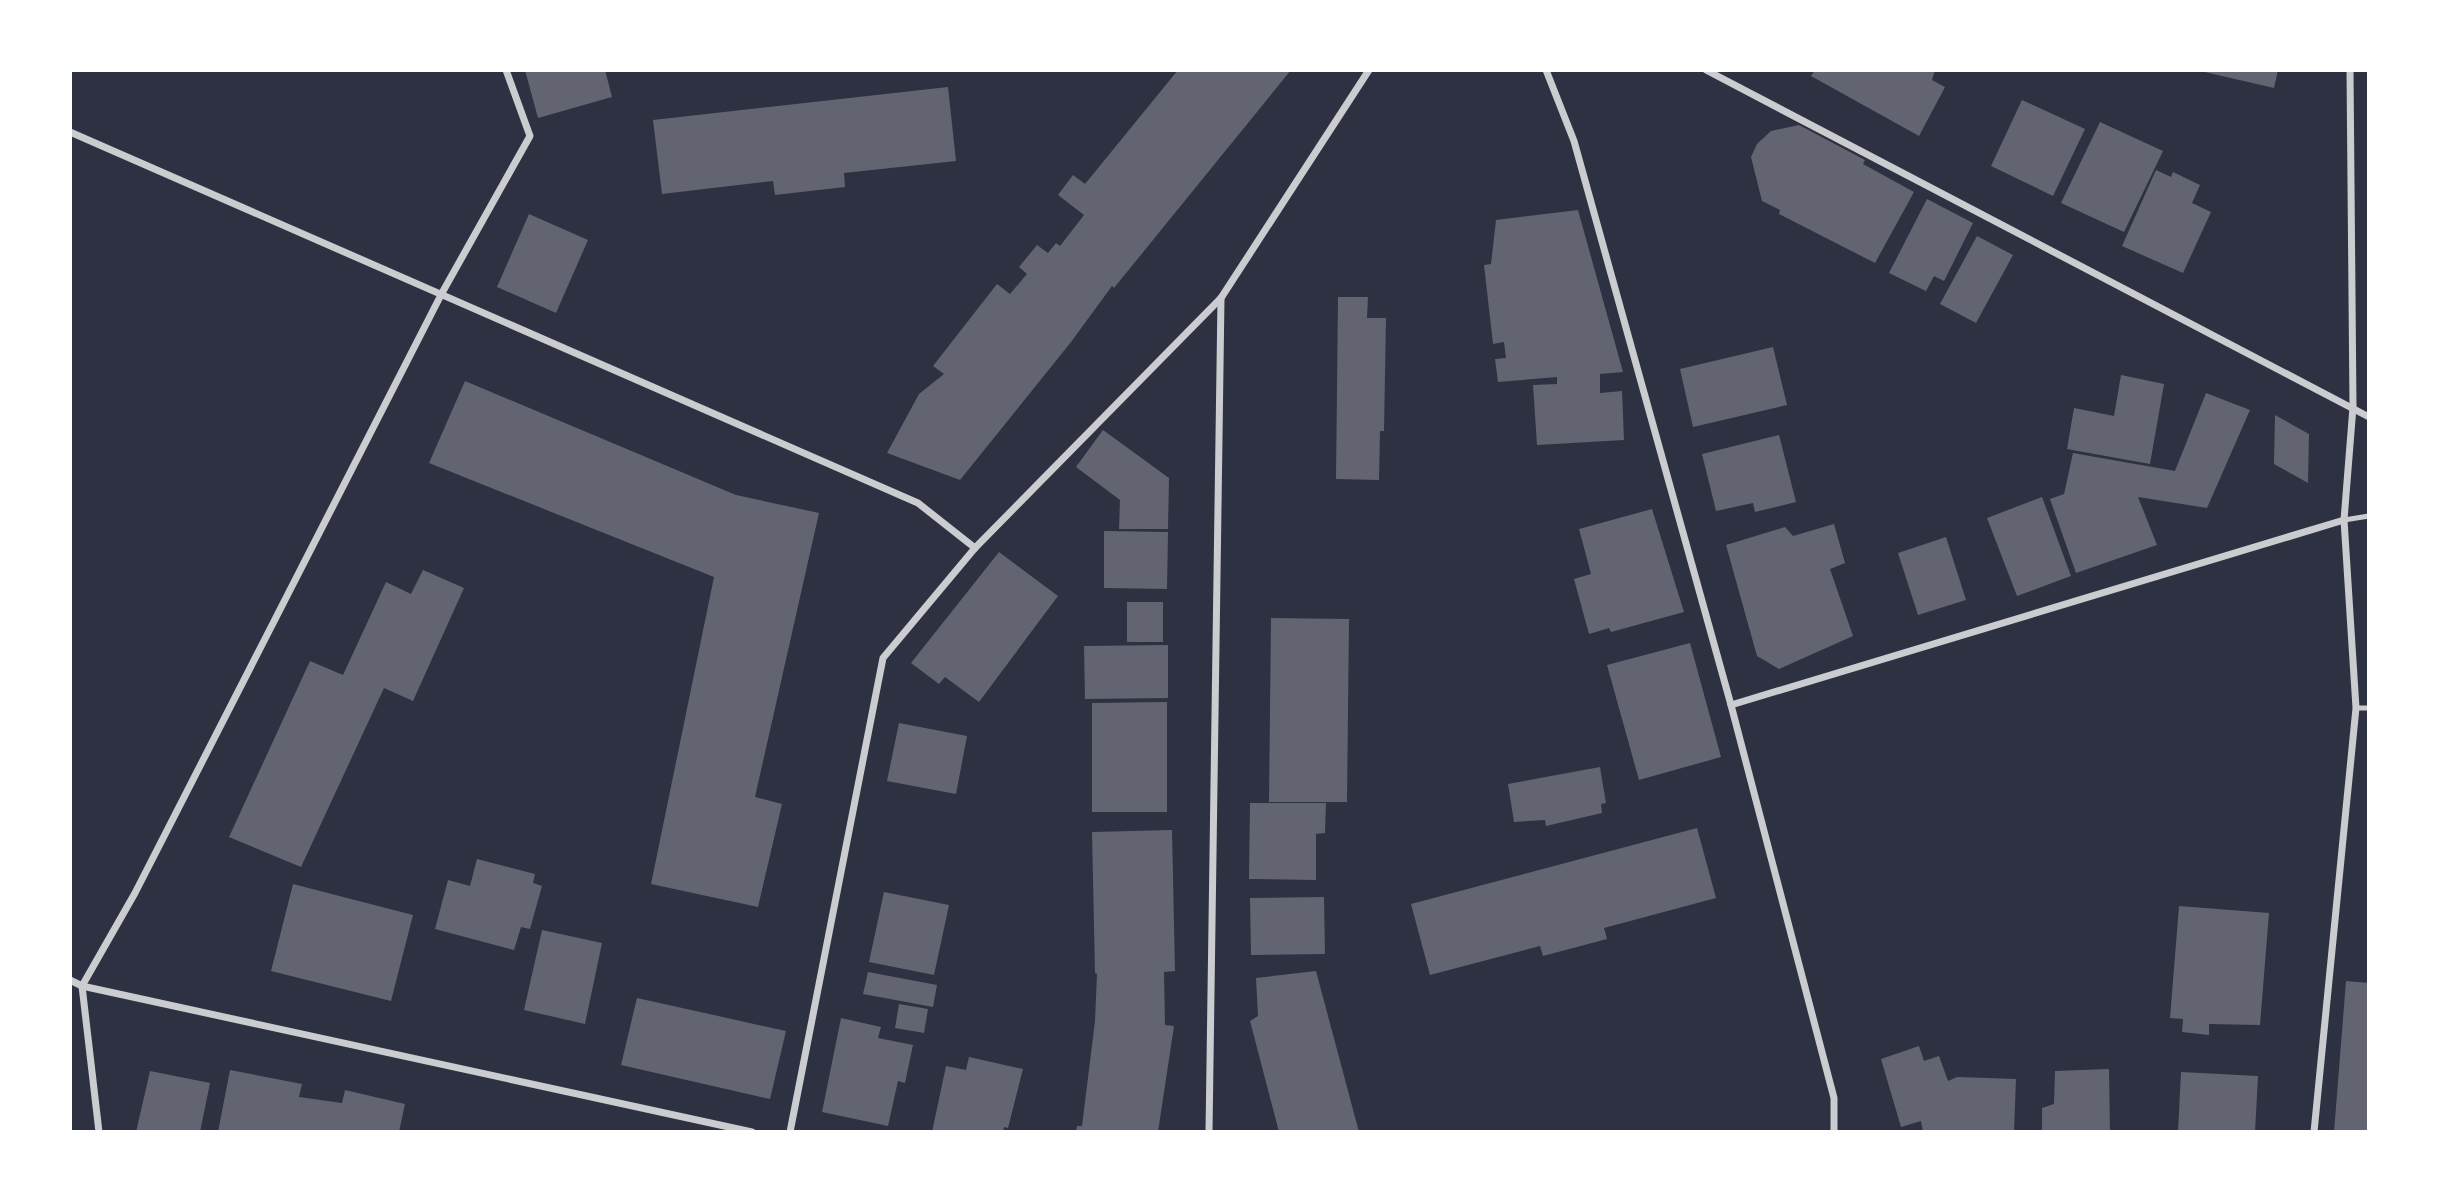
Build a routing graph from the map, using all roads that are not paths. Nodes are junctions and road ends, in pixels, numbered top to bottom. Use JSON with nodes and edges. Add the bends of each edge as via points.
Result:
{"nodes":[{"id":1,"x":506,"y":70,"type":"edge"},
{"id":2,"x":1369,"y":70,"type":"edge"},
{"id":3,"x":1546,"y":70,"type":"edge"},
{"id":4,"x":1706,"y":70,"type":"edge"},
{"id":5,"x":2350,"y":70,"type":"edge"},
{"id":6,"x":70,"y":132,"type":"edge"},
{"id":7,"x":442,"y":293,"type":"junction"},
{"id":8,"x":1221,"y":298,"type":"junction"},
{"id":9,"x":2353,"y":407,"type":"junction"},
{"id":10,"x":2369,"y":417,"type":"edge"},
{"id":11,"x":2369,"y":516,"type":"edge"},
{"id":12,"x":2344,"y":520,"type":"junction"},
{"id":13,"x":975,"y":548,"type":"junction"},
{"id":14,"x":1731,"y":705,"type":"junction"},
{"id":15,"x":2356,"y":708,"type":"junction"},
{"id":16,"x":2369,"y":708,"type":"edge"},
{"id":17,"x":70,"y":980,"type":"edge"},
{"id":18,"x":82,"y":986,"type":"junction"},
{"id":19,"x":99,"y":1132,"type":"edge"},
{"id":20,"x":752,"y":1132,"type":"edge"},
{"id":21,"x":790,"y":1132,"type":"edge"},
{"id":22,"x":1209,"y":1132,"type":"edge"},
{"id":23,"x":1834,"y":1132,"type":"edge"},
{"id":24,"x":2314,"y":1132,"type":"edge"}],
"edges":[{"from":1,"to":7,"type":"street","via":[[530,136]]},
{"from":2,"to":8,"type":"street"},
{"from":3,"to":14,"type":"street","via":[[1574,141]]},
{"from":4,"to":9,"type":"street"},
{"from":5,"to":9,"type":"street"},
{"from":6,"to":7,"type":"street"},
{"from":7,"to":13,"type":"street","via":[[918,503]]},
{"from":7,"to":18,"type":"street","via":[[135,893]]},
{"from":8,"to":13,"type":"street"},
{"from":8,"to":22,"type":"street"},
{"from":9,"to":10,"type":"street"},
{"from":9,"to":12,"type":"street"},
{"from":11,"to":12,"type":"lane"},
{"from":12,"to":14,"type":"street"},
{"from":12,"to":15,"type":"street"},
{"from":13,"to":21,"type":"street","via":[[883,658]]},
{"from":14,"to":23,"type":"street","via":[[1834,1098]]},
{"from":15,"to":16,"type":"lane"},
{"from":15,"to":24,"type":"street"},
{"from":17,"to":18,"type":"street"},
{"from":18,"to":19,"type":"street"},
{"from":18,"to":20,"type":"street"}]}
